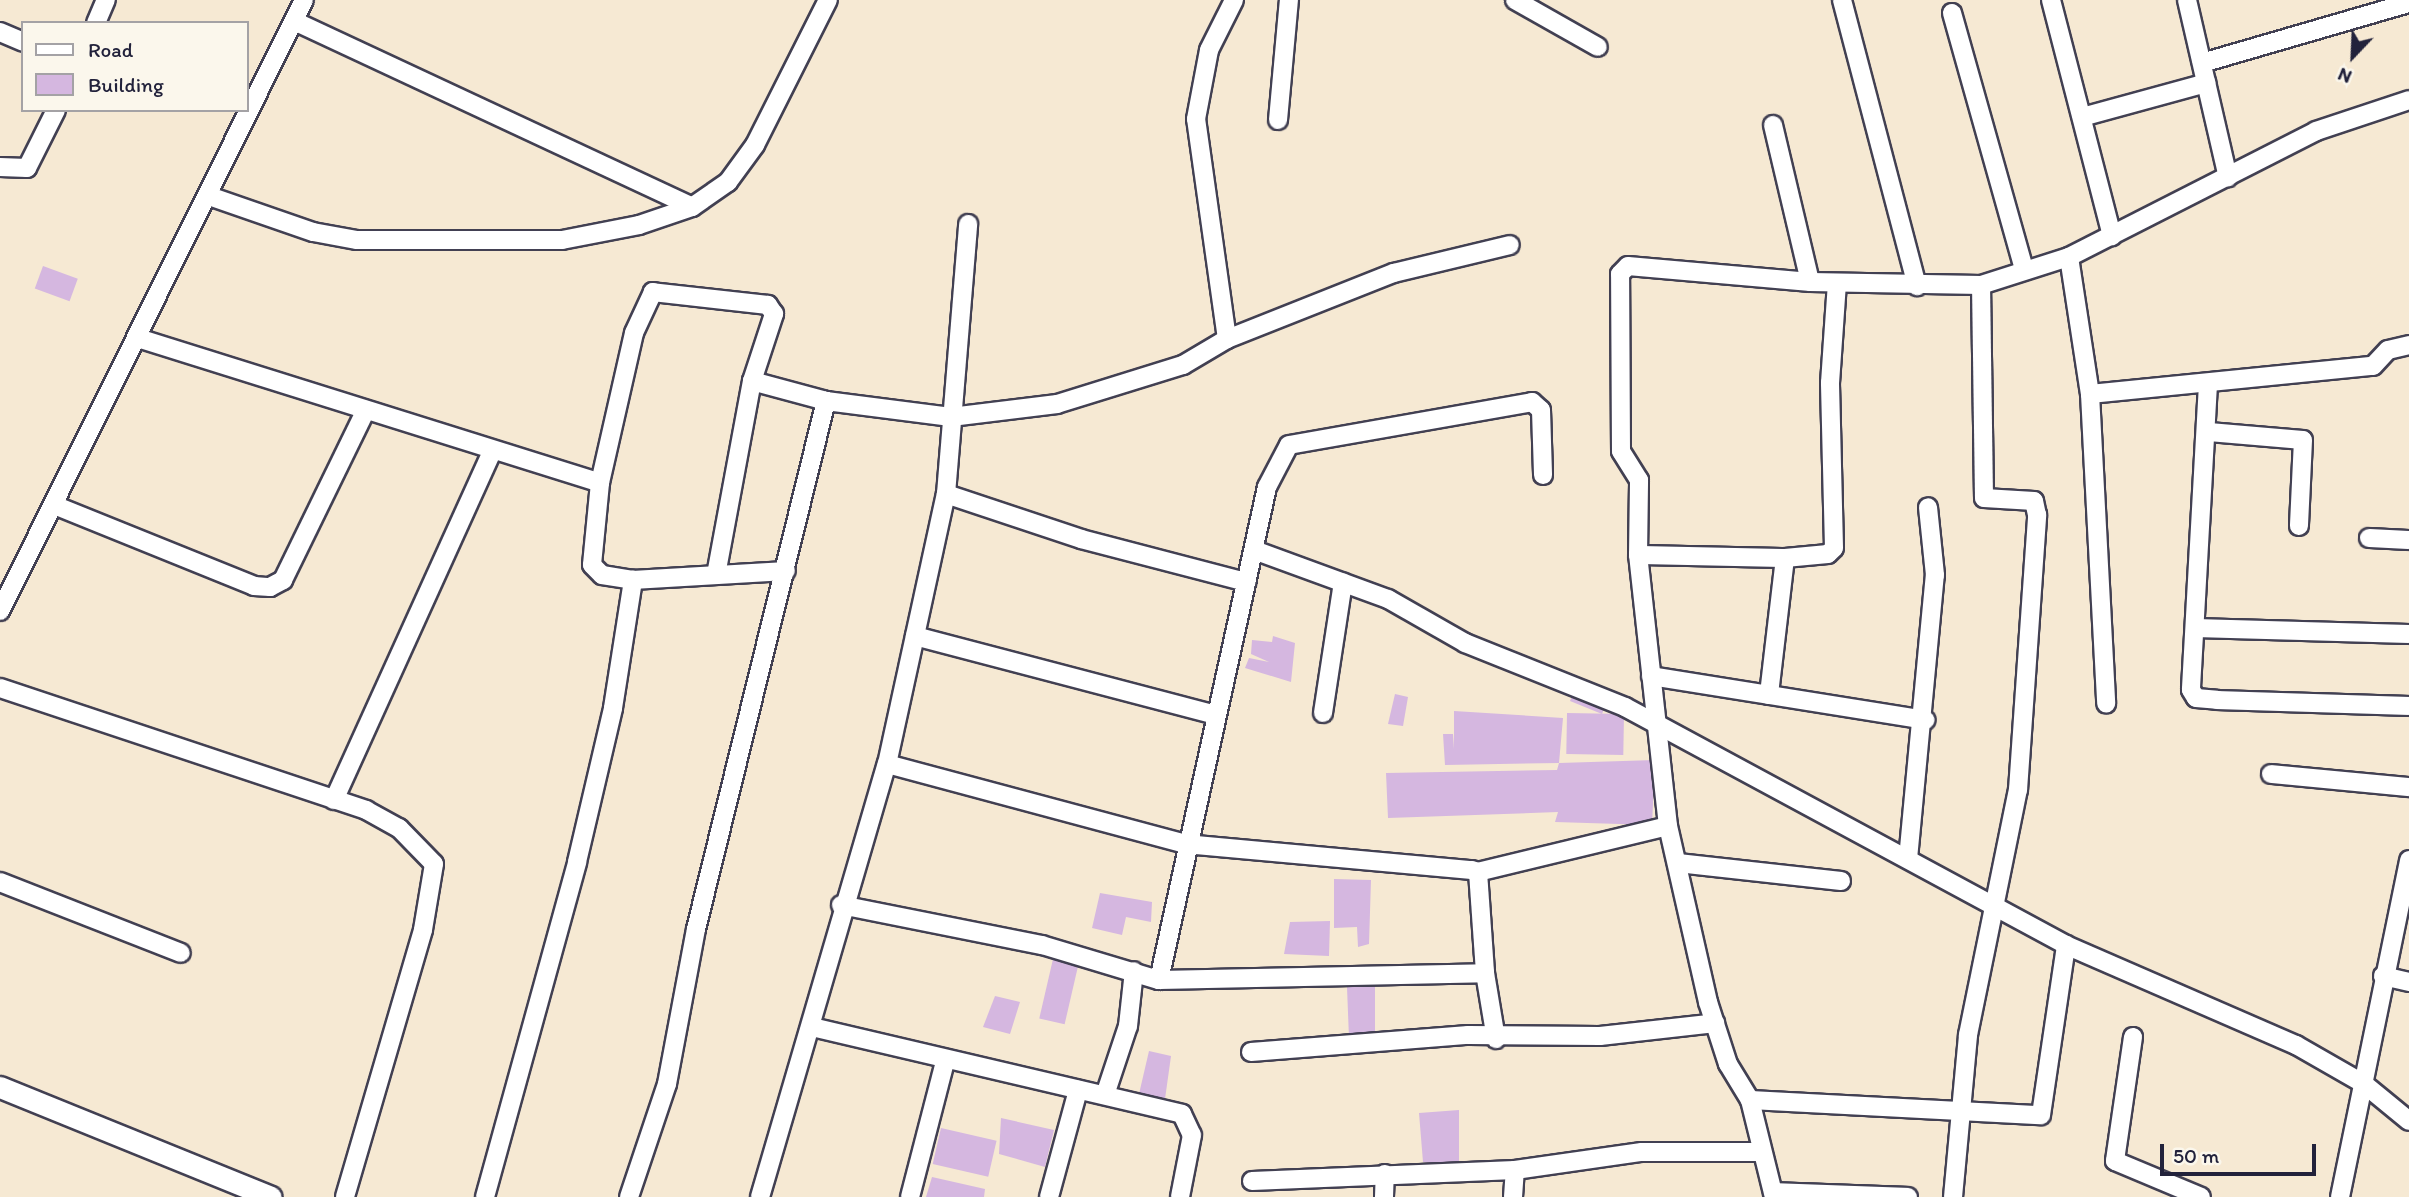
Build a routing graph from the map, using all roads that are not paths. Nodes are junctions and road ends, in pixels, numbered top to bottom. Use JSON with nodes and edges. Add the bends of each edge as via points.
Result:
{"nodes":[{"id":1,"x":106,"y":0,"type":"edge"},
{"id":2,"x":304,"y":0,"type":"edge"},
{"id":3,"x":828,"y":0,"type":"edge"},
{"id":4,"x":1234,"y":0,"type":"edge"},
{"id":5,"x":1289,"y":0,"type":"edge"},
{"id":6,"x":1515,"y":0,"type":"edge"},
{"id":7,"x":1842,"y":0,"type":"edge"},
{"id":8,"x":2051,"y":0,"type":"edge"},
{"id":9,"x":2187,"y":0,"type":"edge"},
{"id":10,"x":2409,"y":3,"type":"edge"},
{"id":11,"x":1952,"y":13,"type":"dead end"},
{"id":12,"x":97,"y":21,"type":"edge"},
{"id":13,"x":294,"y":21,"type":"junction"},
{"id":14,"x":0,"y":32,"type":"edge"},
{"id":15,"x":21,"y":40,"type":"edge"},
{"id":16,"x":1598,"y":47,"type":"dead end"},
{"id":17,"x":2202,"y":63,"type":"junction"},
{"id":18,"x":2206,"y":83,"type":"junction"},
{"id":19,"x":2409,"y":100,"type":"edge"},
{"id":20,"x":55,"y":112,"type":"edge"},
{"id":21,"x":2082,"y":117,"type":"junction"},
{"id":22,"x":1278,"y":120,"type":"dead end"},
{"id":23,"x":1773,"y":125,"type":"dead end"},
{"id":24,"x":0,"y":167,"type":"edge"},
{"id":25,"x":2228,"y":177,"type":"junction"},
{"id":26,"x":209,"y":196,"type":"junction"},
{"id":27,"x":692,"y":207,"type":"junction"},
{"id":28,"x":968,"y":224,"type":"dead end"},
{"id":29,"x":2112,"y":236,"type":"junction"},
{"id":30,"x":1510,"y":245,"type":"dead end"},
{"id":31,"x":2069,"y":257,"type":"junction"},
{"id":32,"x":2024,"y":270,"type":"junction"},
{"id":33,"x":1810,"y":282,"type":"junction"},
{"id":34,"x":1837,"y":284,"type":"junction"},
{"id":35,"x":1981,"y":285,"type":"junction"},
{"id":36,"x":1917,"y":286,"type":"junction"},
{"id":37,"x":138,"y":338,"type":"junction"},
{"id":38,"x":1227,"y":339,"type":"junction"},
{"id":39,"x":2409,"y":345,"type":"edge"},
{"id":40,"x":752,"y":381,"type":"junction"},
{"id":41,"x":2208,"y":384,"type":"junction"},
{"id":42,"x":2090,"y":394,"type":"junction"},
{"id":43,"x":826,"y":401,"type":"junction"},
{"id":44,"x":366,"y":410,"type":"junction"},
{"id":45,"x":951,"y":416,"type":"junction"},
{"id":46,"x":2209,"y":432,"type":"junction"},
{"id":47,"x":492,"y":451,"type":"junction"},
{"id":48,"x":1543,"y":475,"type":"dead end"},
{"id":49,"x":600,"y":483,"type":"junction"},
{"id":50,"x":946,"y":494,"type":"junction"},
{"id":51,"x":54,"y":505,"type":"junction"},
{"id":52,"x":1928,"y":507,"type":"dead end"},
{"id":53,"x":2299,"y":526,"type":"dead end"},
{"id":54,"x":2369,"y":538,"type":"dead end"},
{"id":55,"x":2409,"y":540,"type":"edge"},
{"id":56,"x":1254,"y":550,"type":"junction"},
{"id":57,"x":1638,"y":555,"type":"junction"},
{"id":58,"x":1785,"y":558,"type":"junction"},
{"id":59,"x":786,"y":571,"type":"junction"},
{"id":60,"x":716,"y":575,"type":"junction"},
{"id":61,"x":632,"y":580,"type":"junction"},
{"id":62,"x":1246,"y":582,"type":"junction"},
{"id":63,"x":1343,"y":583,"type":"junction"},
{"id":64,"x":5,"y":588,"type":"edge"},
{"id":65,"x":0,"y":611,"type":"edge"},
{"id":66,"x":2194,"y":628,"type":"junction"},
{"id":67,"x":2409,"y":634,"type":"edge"},
{"id":68,"x":915,"y":636,"type":"junction"},
{"id":69,"x":1651,"y":676,"type":"junction"},
{"id":70,"x":0,"y":688,"type":"edge"},
{"id":71,"x":1769,"y":695,"type":"junction"},
{"id":72,"x":2106,"y":704,"type":"dead end"},
{"id":73,"x":2409,"y":706,"type":"edge"},
{"id":74,"x":1323,"y":713,"type":"dead end"},
{"id":75,"x":1216,"y":715,"type":"junction"},
{"id":76,"x":1926,"y":720,"type":"junction"},
{"id":77,"x":1655,"y":724,"type":"junction"},
{"id":78,"x":887,"y":764,"type":"junction"},
{"id":79,"x":2271,"y":774,"type":"dead end"},
{"id":80,"x":2409,"y":787,"type":"edge"},
{"id":81,"x":334,"y":800,"type":"junction"},
{"id":82,"x":1668,"y":826,"type":"junction"},
{"id":83,"x":1185,"y":844,"type":"junction"},
{"id":84,"x":1908,"y":859,"type":"junction"},
{"id":85,"x":2409,"y":860,"type":"edge"},
{"id":86,"x":1678,"y":863,"type":"junction"},
{"id":87,"x":1478,"y":872,"type":"junction"},
{"id":88,"x":1841,"y":881,"type":"dead end"},
{"id":89,"x":0,"y":882,"type":"edge"},
{"id":90,"x":2405,"y":895,"type":"edge"},
{"id":91,"x":841,"y":905,"type":"junction"},
{"id":92,"x":1995,"y":908,"type":"junction"},
{"id":93,"x":2066,"y":945,"type":"junction"},
{"id":94,"x":181,"y":953,"type":"dead end"},
{"id":95,"x":1134,"y":971,"type":"junction"},
{"id":96,"x":1485,"y":973,"type":"junction"},
{"id":97,"x":2383,"y":976,"type":"junction"},
{"id":98,"x":1159,"y":980,"type":"junction"},
{"id":99,"x":2409,"y":982,"type":"edge"},
{"id":100,"x":1715,"y":1023,"type":"junction"},
{"id":101,"x":812,"y":1027,"type":"junction"},
{"id":102,"x":2133,"y":1037,"type":"dead end"},
{"id":103,"x":1496,"y":1039,"type":"junction"},
{"id":104,"x":1251,"y":1052,"type":"dead end"},
{"id":105,"x":945,"y":1062,"type":"junction"},
{"id":106,"x":2364,"y":1084,"type":"junction"},
{"id":107,"x":0,"y":1087,"type":"edge"},
{"id":108,"x":1077,"y":1090,"type":"junction"},
{"id":109,"x":1105,"y":1096,"type":"junction"},
{"id":110,"x":1750,"y":1100,"type":"junction"},
{"id":111,"x":1960,"y":1106,"type":"junction"},
{"id":112,"x":2409,"y":1121,"type":"edge"},
{"id":113,"x":1759,"y":1152,"type":"junction"},
{"id":114,"x":1515,"y":1170,"type":"junction"},
{"id":115,"x":1385,"y":1174,"type":"junction"},
{"id":116,"x":1252,"y":1181,"type":"dead end"},
{"id":117,"x":1774,"y":1195,"type":"edge"},
{"id":118,"x":271,"y":1197,"type":"edge"},
{"id":119,"x":345,"y":1197,"type":"edge"},
{"id":120,"x":485,"y":1197,"type":"edge"},
{"id":121,"x":629,"y":1197,"type":"edge"},
{"id":122,"x":760,"y":1197,"type":"edge"},
{"id":123,"x":911,"y":1197,"type":"edge"},
{"id":124,"x":1049,"y":1197,"type":"edge"},
{"id":125,"x":1180,"y":1197,"type":"edge"},
{"id":126,"x":1384,"y":1197,"type":"edge"},
{"id":127,"x":1513,"y":1197,"type":"edge"},
{"id":128,"x":1908,"y":1197,"type":"edge"},
{"id":129,"x":1953,"y":1197,"type":"edge"},
{"id":130,"x":2201,"y":1197,"type":"edge"},
{"id":131,"x":2340,"y":1197,"type":"edge"}],
"edges":[{"from":1,"to":12,"type":"street"},
{"from":2,"to":13,"type":"street"},
{"from":3,"to":27,"type":"street","via":[[755,145],[728,182]]},
{"from":4,"to":38,"type":"street","via":[[1209,50],[1196,119],[1209,241]]},
{"from":5,"to":22,"type":"street"},
{"from":6,"to":16,"type":"street"},
{"from":7,"to":36,"type":"street"},
{"from":8,"to":21,"type":"street"},
{"from":9,"to":17,"type":"street"},
{"from":10,"to":17,"type":"street"},
{"from":11,"to":32,"type":"street"},
{"from":13,"to":26,"type":"street"},
{"from":13,"to":27,"type":"street"},
{"from":14,"to":15,"type":"street"},
{"from":17,"to":18,"type":"street"},
{"from":18,"to":21,"type":"street"},
{"from":18,"to":25,"type":"street"},
{"from":19,"to":25,"type":"street","via":[[2316,131]]},
{"from":20,"to":24,"type":"street","via":[[27,168]]},
{"from":21,"to":29,"type":"street"},
{"from":23,"to":33,"type":"street"},
{"from":25,"to":29,"type":"street"},
{"from":26,"to":27,"type":"street","via":[[313,232],[357,240],[562,240]]},
{"from":26,"to":37,"type":"street"},
{"from":28,"to":45,"type":"street"},
{"from":29,"to":31,"type":"street"},
{"from":30,"to":38,"type":"street","via":[[1394,273]]},
{"from":31,"to":32,"type":"street"},
{"from":31,"to":42,"type":"street"},
{"from":32,"to":35,"type":"street"},
{"from":33,"to":34,"type":"street"},
{"from":33,"to":57,"type":"street","via":[[1628,266],[1620,274],[1621,451],[1639,480]]},
{"from":34,"to":36,"type":"street"},
{"from":34,"to":58,"type":"street","via":[[1830,383],[1834,548],[1829,554]]},
{"from":35,"to":36,"type":"street"},
{"from":35,"to":92,"type":"street","via":[[1984,498],[2037,503],[2018,790]]},
{"from":37,"to":44,"type":"street"},
{"from":37,"to":51,"type":"street"},
{"from":38,"to":45,"type":"street","via":[[1182,365],[1057,404]]},
{"from":39,"to":41,"type":"street","via":[[2388,350],[2373,366]]},
{"from":40,"to":43,"type":"street"},
{"from":40,"to":49,"type":"street","via":[[771,307],[653,292],[634,333]]},
{"from":40,"to":60,"type":"street"},
{"from":41,"to":42,"type":"street"},
{"from":41,"to":46,"type":"street"},
{"from":42,"to":72,"type":"street"},
{"from":43,"to":45,"type":"street"},
{"from":43,"to":59,"type":"street"},
{"from":44,"to":47,"type":"street"},
{"from":44,"to":51,"type":"street","via":[[283,580],[270,587],[254,586]]},
{"from":45,"to":50,"type":"street"},
{"from":46,"to":53,"type":"street","via":[[2303,440]]},
{"from":46,"to":66,"type":"street"},
{"from":47,"to":49,"type":"street"},
{"from":47,"to":81,"type":"street"},
{"from":48,"to":56,"type":"street","via":[[1541,410],[1532,402],[1320,436],[1289,445],[1277,461]]},
{"from":49,"to":61,"type":"street","via":[[592,565],[602,575]]},
{"from":50,"to":62,"type":"street","via":[[1081,539]]},
{"from":50,"to":68,"type":"street"},
{"from":51,"to":64,"type":"street"},
{"from":52,"to":76,"type":"street","via":[[1935,575]]},
{"from":54,"to":55,"type":"street"},
{"from":56,"to":62,"type":"street"},
{"from":56,"to":63,"type":"street"},
{"from":57,"to":58,"type":"street"},
{"from":57,"to":69,"type":"street"},
{"from":58,"to":71,"type":"street"},
{"from":59,"to":60,"type":"street"},
{"from":59,"to":121,"type":"street","via":[[696,929],[667,1084]]},
{"from":60,"to":61,"type":"street"},
{"from":61,"to":120,"type":"street","via":[[613,708],[577,862]]},
{"from":62,"to":75,"type":"street"},
{"from":63,"to":74,"type":"street"},
{"from":63,"to":77,"type":"street"},
{"from":64,"to":65,"type":"street"},
{"from":66,"to":67,"type":"street"},
{"from":66,"to":73,"type":"street","via":[[2196,698]]},
{"from":68,"to":75,"type":"street"},
{"from":68,"to":78,"type":"street"},
{"from":69,"to":71,"type":"street"},
{"from":69,"to":77,"type":"street"},
{"from":70,"to":81,"type":"street"},
{"from":71,"to":76,"type":"street"},
{"from":75,"to":83,"type":"street"},
{"from":76,"to":84,"type":"street"},
{"from":77,"to":82,"type":"street"},
{"from":77,"to":84,"type":"street"},
{"from":78,"to":83,"type":"street"},
{"from":78,"to":91,"type":"street"},
{"from":79,"to":80,"type":"street"},
{"from":81,"to":119,"type":"street","via":[[399,828],[429,857],[435,880]]},
{"from":82,"to":86,"type":"street"},
{"from":82,"to":87,"type":"street"},
{"from":83,"to":87,"type":"street"},
{"from":83,"to":98,"type":"street"},
{"from":84,"to":92,"type":"street"},
{"from":85,"to":90,"type":"street"},
{"from":86,"to":88,"type":"street"},
{"from":86,"to":100,"type":"street"},
{"from":87,"to":96,"type":"street"},
{"from":89,"to":94,"type":"street"},
{"from":90,"to":97,"type":"street"},
{"from":91,"to":95,"type":"street"},
{"from":91,"to":101,"type":"street"},
{"from":92,"to":93,"type":"street"},
{"from":92,"to":111,"type":"street"},
{"from":93,"to":106,"type":"street","via":[[2183,992]]},
{"from":93,"to":111,"type":"street","via":[[2041,1115]]},
{"from":95,"to":98,"type":"street"},
{"from":95,"to":109,"type":"street","via":[[1128,1026]]},
{"from":96,"to":98,"type":"street"},
{"from":96,"to":103,"type":"street"},
{"from":97,"to":99,"type":"street"},
{"from":97,"to":106,"type":"street"},
{"from":100,"to":103,"type":"street"},
{"from":100,"to":110,"type":"street","via":[[1728,1064]]},
{"from":101,"to":105,"type":"street"},
{"from":101,"to":122,"type":"street"},
{"from":102,"to":130,"type":"street","via":[[2115,1161]]},
{"from":103,"to":104,"type":"street","via":[[1468,1035]]},
{"from":105,"to":108,"type":"street"},
{"from":105,"to":123,"type":"street"},
{"from":106,"to":112,"type":"street"},
{"from":106,"to":131,"type":"street"},
{"from":107,"to":118,"type":"street"},
{"from":108,"to":109,"type":"street"},
{"from":108,"to":124,"type":"street"},
{"from":109,"to":125,"type":"street","via":[[1171,1110],[1189,1121],[1192,1135]]},
{"from":110,"to":111,"type":"street"},
{"from":110,"to":113,"type":"street"},
{"from":111,"to":129,"type":"street"},
{"from":113,"to":114,"type":"street","via":[[1642,1152]]},
{"from":113,"to":117,"type":"street"},
{"from":114,"to":115,"type":"street"},
{"from":114,"to":127,"type":"street"},
{"from":115,"to":116,"type":"street"},
{"from":115,"to":126,"type":"street"},
{"from":117,"to":128,"type":"street"}]}
